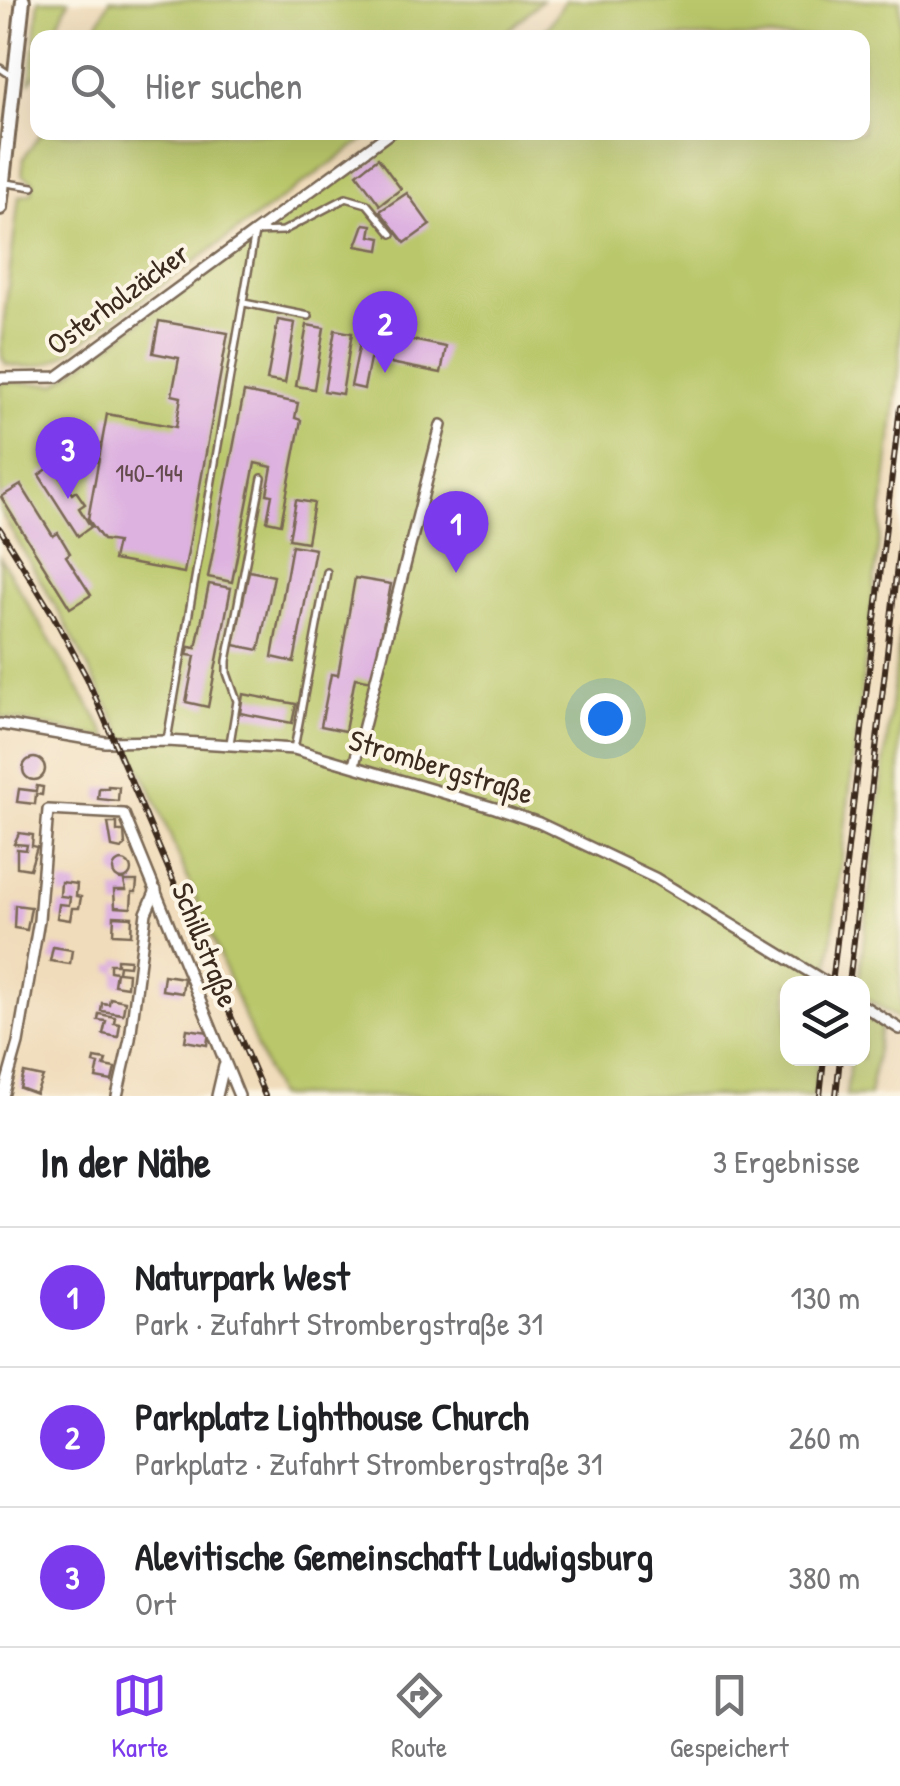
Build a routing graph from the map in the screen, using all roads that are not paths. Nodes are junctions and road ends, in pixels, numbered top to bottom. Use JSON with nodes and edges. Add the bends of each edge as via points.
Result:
{"nodes":[{"id":1,"x":23,"y":0,"type":"edge"},
{"id":2,"x":0,"y":68,"type":"edge"},
{"id":3,"x":15,"y":78,"type":"junction"},
{"id":4,"x":379,"y":140,"type":"edge"},
{"id":5,"x":3,"y":183,"type":"junction"},
{"id":6,"x":33,"y":186,"type":"dead end"},
{"id":7,"x":0,"y":208,"type":"edge"},
{"id":8,"x":255,"y":232,"type":"junction"},
{"id":9,"x":392,"y":234,"type":"dead end"},
{"id":10,"x":244,"y":303,"type":"junction"},
{"id":11,"x":309,"y":316,"type":"dead end"},
{"id":12,"x":0,"y":378,"type":"edge"},
{"id":13,"x":440,"y":424,"type":"dead end"},
{"id":14,"x":262,"y":478,"type":"dead end"},
{"id":15,"x":326,"y":572,"type":"dead end"},
{"id":16,"x":0,"y":724,"type":"edge"},
{"id":17,"x":167,"y":741,"type":"junction"},
{"id":18,"x":230,"y":746,"type":"junction"},
{"id":19,"x":294,"y":749,"type":"junction"},
{"id":20,"x":354,"y":765,"type":"junction"},
{"id":21,"x":156,"y":890,"type":"junction"},
{"id":22,"x":815,"y":976,"type":"edge"},
{"id":23,"x":870,"y":1010,"type":"edge"},
{"id":24,"x":900,"y":1029,"type":"edge"},
{"id":25,"x":225,"y":1063,"type":"junction"},
{"id":26,"x":3,"y":1096,"type":"edge"},
{"id":27,"x":117,"y":1096,"type":"edge"},
{"id":28,"x":217,"y":1096,"type":"edge"},
{"id":29,"x":239,"y":1096,"type":"edge"}],
"edges":[{"from":1,"to":3,"type":"street"},
{"from":2,"to":3,"type":"lane"},
{"from":3,"to":5,"type":"street"},
{"from":4,"to":8,"type":"street","name":"Osterholzäcker"},
{"from":5,"to":6,"type":"lane"},
{"from":5,"to":7,"type":"street"},
{"from":8,"to":9,"type":"lane","name":"Osterholzäcker","via":[[283,230],[346,198],[367,204]]},
{"from":8,"to":10,"type":"lane"},
{"from":8,"to":12,"type":"street","name":"Osterholzäcker","via":[[56,377]]},
{"from":10,"to":11,"type":"lane"},
{"from":10,"to":17,"type":"lane"},
{"from":13,"to":20,"type":"street"},
{"from":14,"to":18,"type":"lane","via":[[227,661],[238,701]]},
{"from":15,"to":19,"type":"lane"},
{"from":16,"to":17,"type":"street","name":"Strombergstraße","via":[[105,742]]},
{"from":17,"to":18,"type":"street","name":"Strombergstraße"},
{"from":18,"to":19,"type":"street","name":"Strombergstraße"},
{"from":19,"to":20,"type":"street","name":"Strombergstraße"},
{"from":20,"to":22,"type":"street","name":"Strombergstraße","via":[[570,838],[654,878]]},
{"from":21,"to":25,"type":"street","name":"Schillstraße"},
{"from":21,"to":26,"type":"street","name":"Schillstraße","via":[[124,814],[48,810],[39,920]]},
{"from":21,"to":27,"type":"street","via":[[146,913]]},
{"from":23,"to":24,"type":"street"},
{"from":25,"to":28,"type":"street"},
{"from":25,"to":29,"type":"street","name":"Schillstraße"}]}
